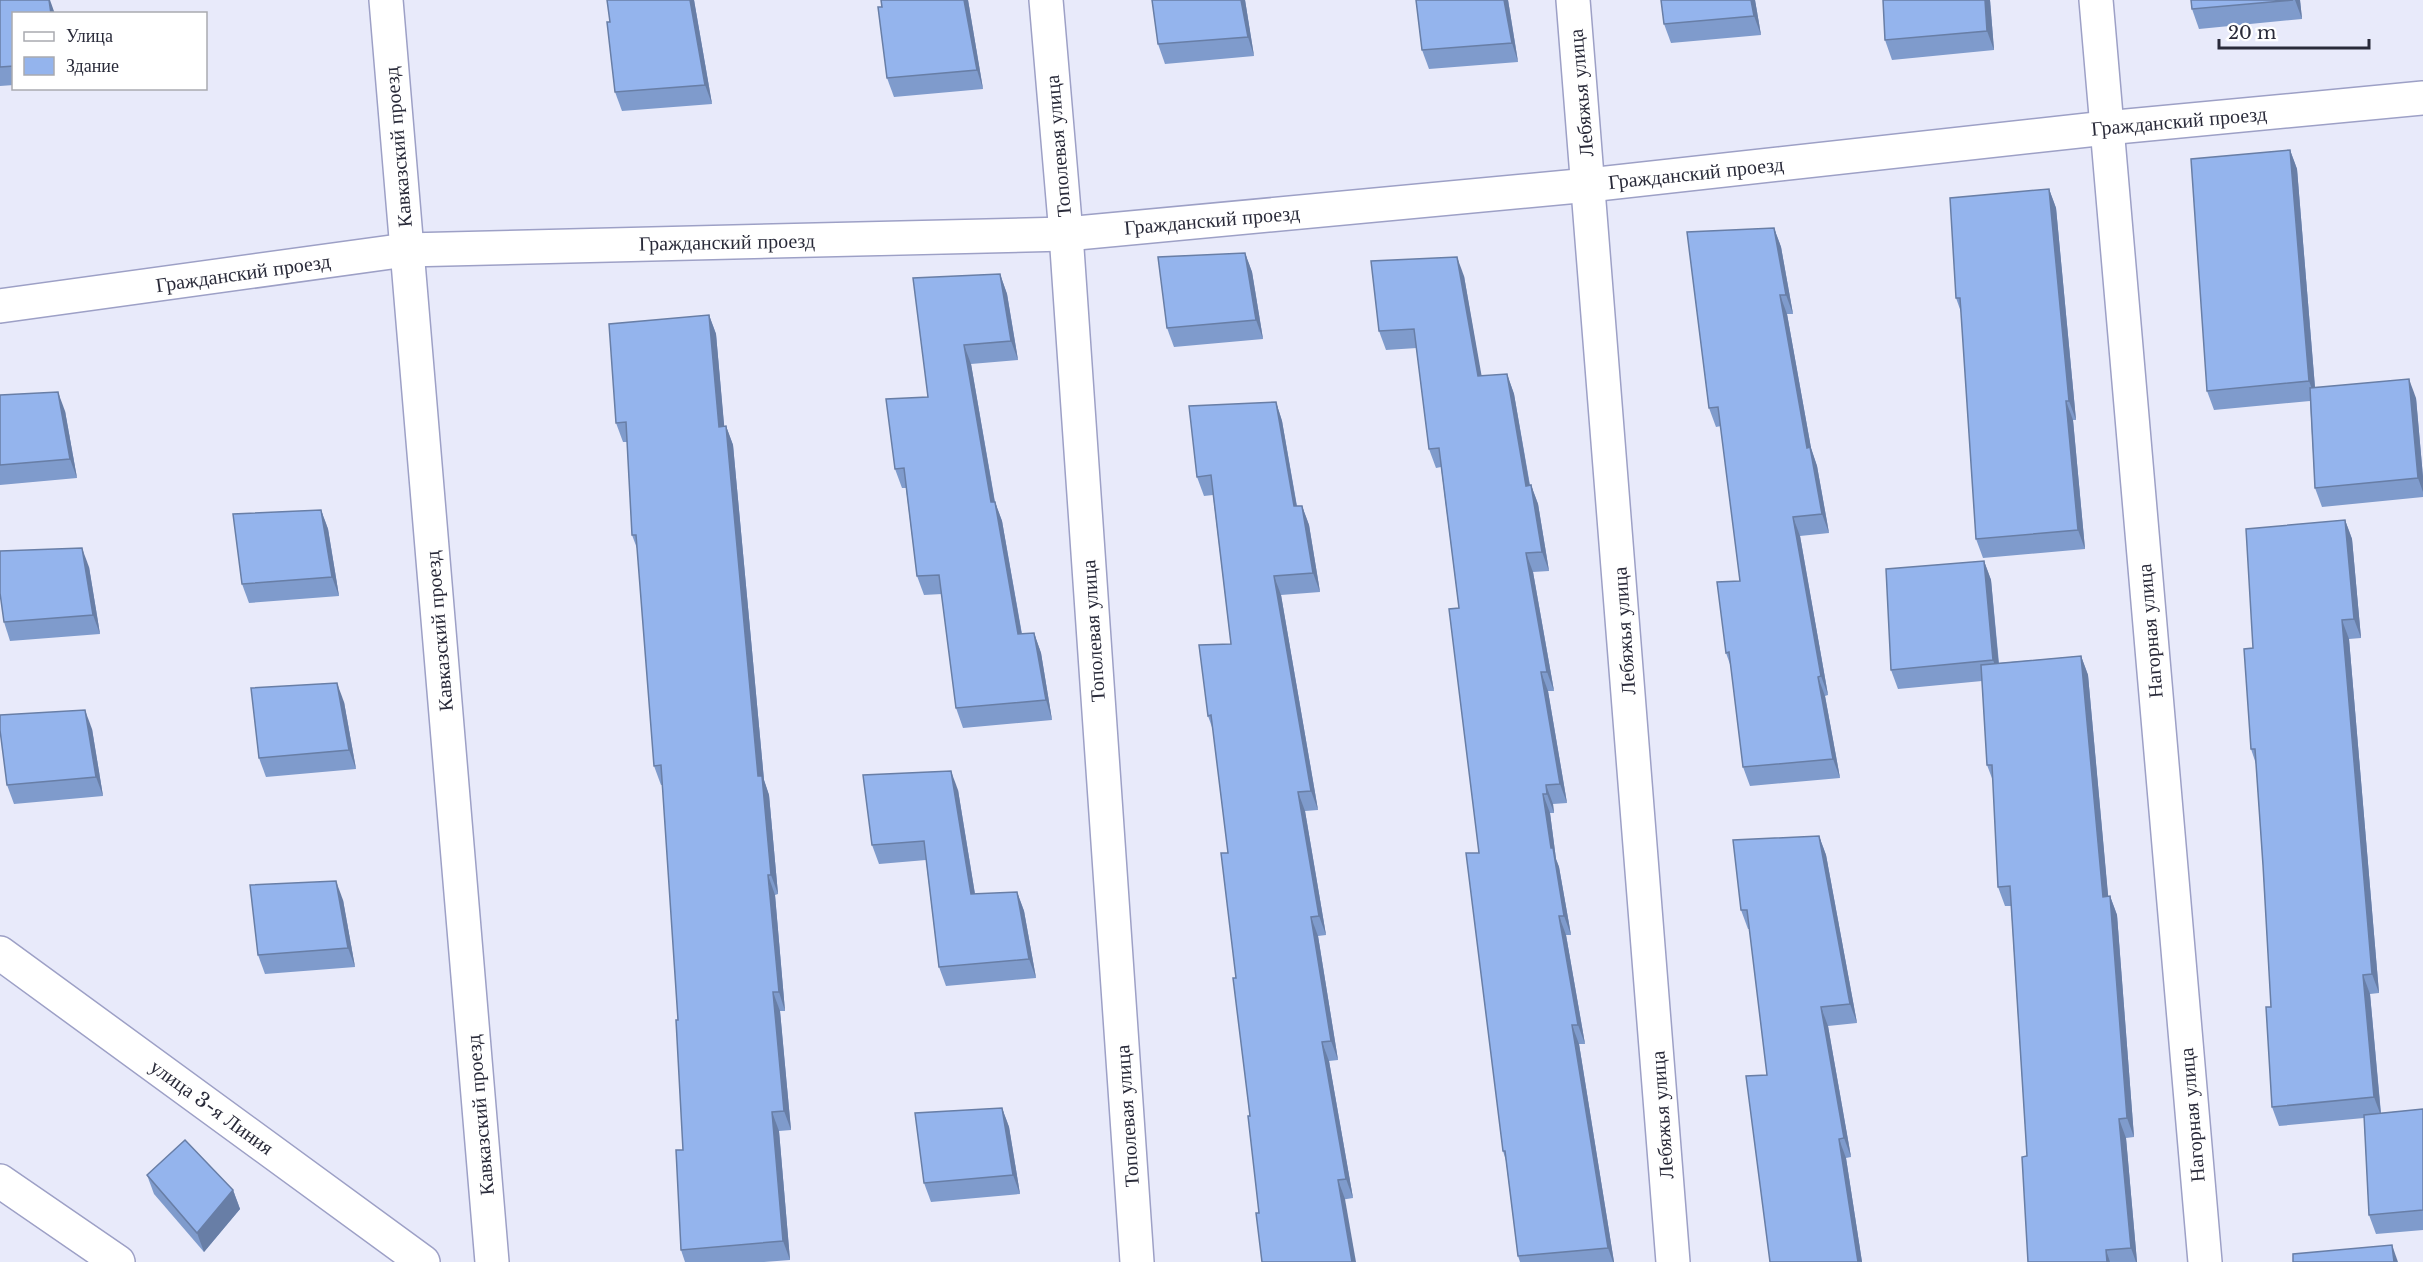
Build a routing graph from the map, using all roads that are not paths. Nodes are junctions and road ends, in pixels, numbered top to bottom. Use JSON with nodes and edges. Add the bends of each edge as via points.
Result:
{"nodes":[{"id":1,"x":386,"y":0,"type":"edge"},
{"id":2,"x":1046,"y":0,"type":"edge"},
{"id":3,"x":1574,"y":0,"type":"edge"},
{"id":4,"x":2096,"y":0,"type":"edge"},
{"id":5,"x":2423,"y":98,"type":"edge"},
{"id":6,"x":2106,"y":128,"type":"junction"},
{"id":7,"x":1589,"y":185,"type":"junction"},
{"id":8,"x":1066,"y":234,"type":"junction"},
{"id":9,"x":406,"y":250,"type":"junction"},
{"id":10,"x":0,"y":306,"type":"edge"},
{"id":11,"x":0,"y":953,"type":"edge"},
{"id":12,"x":0,"y":1181,"type":"edge"},
{"id":13,"x":118,"y":1262,"type":"edge"},
{"id":14,"x":423,"y":1262,"type":"edge"},
{"id":15,"x":492,"y":1262,"type":"edge"},
{"id":16,"x":1137,"y":1262,"type":"edge"},
{"id":17,"x":1673,"y":1262,"type":"edge"},
{"id":18,"x":2205,"y":1262,"type":"edge"}],
"edges":[{"from":1,"to":9,"type":"street","name":"Кавказский проезд"},
{"from":2,"to":8,"type":"street","name":"Тополевая улица"},
{"from":3,"to":7,"type":"street","name":"Лебяжья улица"},
{"from":4,"to":6,"type":"street","name":"Нагорная улица"},
{"from":5,"to":6,"type":"street","name":"Гражданский проезд"},
{"from":6,"to":7,"type":"street","name":"Гражданский проезд"},
{"from":6,"to":18,"type":"street","name":"Нагорная улица"},
{"from":7,"to":8,"type":"street","name":"Гражданский проезд"},
{"from":7,"to":17,"type":"street","name":"Лебяжья улица"},
{"from":8,"to":9,"type":"street","name":"Гражданский проезд"},
{"from":8,"to":16,"type":"street","name":"Тополевая улица"},
{"from":9,"to":10,"type":"street","name":"Гражданский проезд"},
{"from":9,"to":15,"type":"street","name":"Кавказский проезд"},
{"from":11,"to":14,"type":"street","name":"улица 3-я Линия"},
{"from":12,"to":13,"type":"street"}]}
